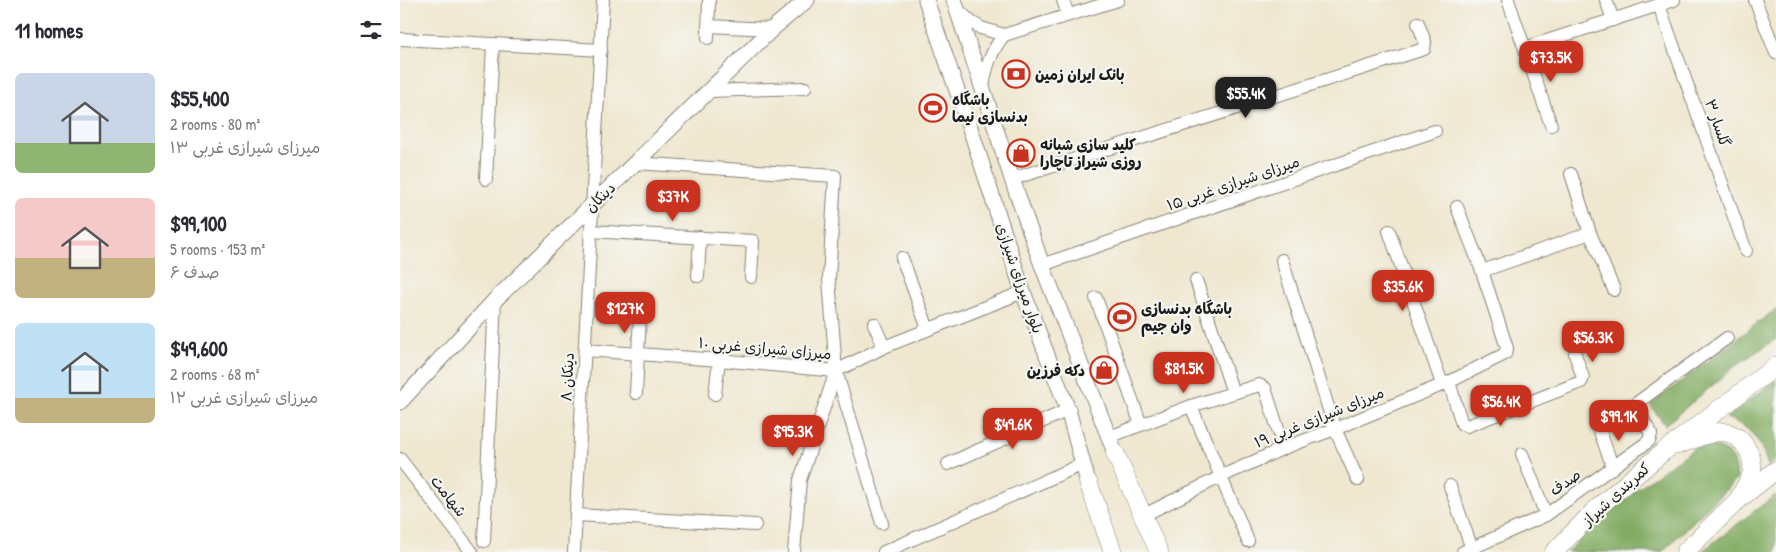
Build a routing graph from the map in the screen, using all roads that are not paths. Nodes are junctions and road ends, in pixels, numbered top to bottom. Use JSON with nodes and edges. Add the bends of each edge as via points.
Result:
{"nodes":[{"id":1,"x":603,"y":0,"type":"edge"},
{"id":2,"x":709,"y":0,"type":"edge"},
{"id":3,"x":807,"y":0,"type":"edge"},
{"id":4,"x":926,"y":0,"type":"edge"},
{"id":5,"x":1064,"y":0,"type":"edge"},
{"id":6,"x":1118,"y":0,"type":"edge"},
{"id":7,"x":1508,"y":0,"type":"edge"},
{"id":8,"x":1606,"y":0,"type":"edge"},
{"id":9,"x":1755,"y":0,"type":"edge"},
{"id":10,"x":1668,"y":1,"type":"edge"},
{"id":11,"x":956,"y":4,"type":"edge"},
{"id":12,"x":1068,"y":15,"type":"junction"},
{"id":13,"x":1612,"y":20,"type":"junction"},
{"id":14,"x":1418,"y":23,"type":"dead end"},
{"id":15,"x":772,"y":29,"type":"junction"},
{"id":16,"x":1004,"y":35,"type":"junction"},
{"id":17,"x":400,"y":39,"type":"edge"},
{"id":18,"x":493,"y":44,"type":"junction"},
{"id":19,"x":1525,"y":48,"type":"junction"},
{"id":20,"x":601,"y":50,"type":"junction"},
{"id":21,"x":1776,"y":53,"type":"edge"},
{"id":22,"x":983,"y":87,"type":"junction"},
{"id":23,"x":805,"y":88,"type":"dead end"},
{"id":24,"x":709,"y":90,"type":"junction"},
{"id":25,"x":1551,"y":126,"type":"dead end"},
{"id":26,"x":1435,"y":131,"type":"dead end"},
{"id":27,"x":635,"y":163,"type":"junction"},
{"id":28,"x":1571,"y":174,"type":"dead end"},
{"id":29,"x":1012,"y":178,"type":"junction"},
{"id":30,"x":486,"y":179,"type":"dead end"},
{"id":31,"x":592,"y":205,"type":"junction"},
{"id":32,"x":1457,"y":208,"type":"dead end"},
{"id":33,"x":591,"y":231,"type":"junction"},
{"id":34,"x":1389,"y":231,"type":"dead end"},
{"id":35,"x":1590,"y":233,"type":"junction"},
{"id":36,"x":700,"y":237,"type":"junction"},
{"id":37,"x":1746,"y":251,"type":"dead end"},
{"id":38,"x":902,"y":258,"type":"dead end"},
{"id":39,"x":1282,"y":260,"type":"dead end"},
{"id":40,"x":1042,"y":265,"type":"junction"},
{"id":41,"x":1482,"y":271,"type":"junction"},
{"id":42,"x":698,"y":276,"type":"dead end"},
{"id":43,"x":750,"y":277,"type":"dead end"},
{"id":44,"x":1196,"y":280,"type":"dead end"},
{"id":45,"x":1614,"y":290,"type":"dead end"},
{"id":46,"x":1023,"y":292,"type":"junction"},
{"id":47,"x":1096,"y":298,"type":"dead end"},
{"id":48,"x":495,"y":300,"type":"junction"},
{"id":49,"x":640,"y":316,"type":"dead end"},
{"id":50,"x":874,"y":324,"type":"dead end"},
{"id":51,"x":928,"y":329,"type":"junction"},
{"id":52,"x":1727,"y":338,"type":"dead end"},
{"id":53,"x":884,"y":347,"type":"junction"},
{"id":54,"x":584,"y":350,"type":"junction"},
{"id":55,"x":637,"y":354,"type":"junction"},
{"id":56,"x":1575,"y":354,"type":"dead end"},
{"id":57,"x":719,"y":360,"type":"junction"},
{"id":58,"x":1776,"y":366,"type":"edge"},
{"id":59,"x":836,"y":371,"type":"junction"},
{"id":60,"x":1446,"y":383,"type":"junction"},
{"id":61,"x":636,"y":393,"type":"dead end"},
{"id":62,"x":716,"y":394,"type":"dead end"},
{"id":63,"x":1233,"y":394,"type":"junction"},
{"id":64,"x":400,"y":402,"type":"edge"},
{"id":65,"x":1191,"y":406,"type":"junction"},
{"id":66,"x":1068,"y":410,"type":"junction"},
{"id":67,"x":1141,"y":426,"type":"junction"},
{"id":68,"x":1598,"y":426,"type":"dead end"},
{"id":69,"x":1335,"y":429,"type":"junction"},
{"id":70,"x":1112,"y":445,"type":"junction"},
{"id":71,"x":1284,"y":448,"type":"junction"},
{"id":72,"x":1663,"y":452,"type":"junction"},
{"id":73,"x":1522,"y":454,"type":"dead end"},
{"id":74,"x":400,"y":459,"type":"edge"},
{"id":75,"x":948,"y":464,"type":"dead end"},
{"id":76,"x":1083,"y":464,"type":"junction"},
{"id":77,"x":1613,"y":468,"type":"junction"},
{"id":78,"x":1776,"y":470,"type":"edge"},
{"id":79,"x":1220,"y":477,"type":"junction"},
{"id":80,"x":1358,"y":480,"type":"dead end"},
{"id":81,"x":1088,"y":482,"type":"junction"},
{"id":82,"x":1450,"y":486,"type":"dead end"},
{"id":83,"x":1738,"y":500,"type":"junction"},
{"id":84,"x":576,"y":515,"type":"junction"},
{"id":85,"x":1144,"y":515,"type":"junction"},
{"id":86,"x":1546,"y":515,"type":"junction"},
{"id":87,"x":882,"y":524,"type":"dead end"},
{"id":88,"x":755,"y":526,"type":"dead end"},
{"id":89,"x":484,"y":541,"type":"dead end"},
{"id":90,"x":1248,"y":541,"type":"dead end"},
{"id":91,"x":1468,"y":550,"type":"edge"},
{"id":92,"x":472,"y":552,"type":"edge"},
{"id":93,"x":574,"y":552,"type":"edge"},
{"id":94,"x":794,"y":552,"type":"edge"},
{"id":95,"x":884,"y":552,"type":"edge"},
{"id":96,"x":1113,"y":552,"type":"edge"},
{"id":97,"x":1122,"y":552,"type":"edge"},
{"id":98,"x":1150,"y":552,"type":"edge"},
{"id":99,"x":1159,"y":552,"type":"edge"},
{"id":100,"x":1554,"y":552,"type":"edge"},
{"id":101,"x":1685,"y":552,"type":"edge"}],
"edges":[{"from":1,"to":20,"type":"street","name":"۸ دینکان"},
{"from":2,"to":15,"type":"street","via":[[708,32]]},
{"from":3,"to":15,"type":"main road","name":"دینکان"},
{"from":4,"to":46,"type":"main road","name":"بلوار میرزای شیرازی"},
{"from":5,"to":12,"type":"street"},
{"from":6,"to":12,"type":"street"},
{"from":7,"to":19,"type":"street"},
{"from":8,"to":13,"type":"street"},
{"from":9,"to":21,"type":"street"},
{"from":10,"to":13,"type":"street"},
{"from":10,"to":37,"type":"street","name":"گلسار ۳"},
{"from":11,"to":16,"type":"street","via":[[971,22]]},
{"from":11,"to":22,"type":"main road","name":"بلوار میرزای شیرازی"},
{"from":12,"to":16,"type":"street"},
{"from":13,"to":19,"type":"street"},
{"from":14,"to":29,"type":"street","via":[[1424,48]]},
{"from":15,"to":24,"type":"main road","name":"دینکان"},
{"from":16,"to":22,"type":"street","via":[[990,56]]},
{"from":17,"to":18,"type":"street"},
{"from":18,"to":20,"type":"street"},
{"from":18,"to":30,"type":"street"},
{"from":19,"to":25,"type":"street"},
{"from":20,"to":31,"type":"street","name":"۸ دینکان"},
{"from":22,"to":29,"type":"main road","name":"بلوار میرزای شیرازی"},
{"from":23,"to":24,"type":"street"},
{"from":24,"to":27,"type":"main road","name":"دینکان"},
{"from":26,"to":40,"type":"street","name":"۱۵ میرزای شیرازی غربی"},
{"from":27,"to":31,"type":"main road","name":"دینکان"},
{"from":27,"to":59,"type":"street","via":[[835,176],[829,279]]},
{"from":28,"to":35,"type":"street"},
{"from":29,"to":40,"type":"main road","name":"بلوار میرزای شیرازی"},
{"from":31,"to":33,"type":"street","name":"۸ دینکان"},
{"from":31,"to":48,"type":"main road","name":"دینکان"},
{"from":32,"to":41,"type":"street"},
{"from":33,"to":36,"type":"street"},
{"from":33,"to":54,"type":"street","name":"۸ دینکان"},
{"from":34,"to":60,"type":"street"},
{"from":35,"to":41,"type":"street"},
{"from":35,"to":45,"type":"street"},
{"from":36,"to":42,"type":"street"},
{"from":36,"to":43,"type":"street","via":[[753,240]]},
{"from":38,"to":51,"type":"street"},
{"from":39,"to":69,"type":"street"},
{"from":40,"to":70,"type":"main road","name":"بلوار میرزای شیرازی"},
{"from":41,"to":60,"type":"street","name":"۱۹ میرزای شیرازی غربی","via":[[1507,348],[1505,354]]},
{"from":44,"to":63,"type":"street"},
{"from":46,"to":51,"type":"street","name":"۱۰ میرزای شیرازی غربی"},
{"from":46,"to":66,"type":"main road","name":"بلوار میرزای شیرازی"},
{"from":47,"to":67,"type":"street"},
{"from":48,"to":64,"type":"main road","name":"دینکان"},
{"from":48,"to":89,"type":"street"},
{"from":49,"to":55,"type":"street"},
{"from":50,"to":53,"type":"street"},
{"from":51,"to":53,"type":"street","name":"۱۰ میرزای شیرازی غربی"},
{"from":52,"to":77,"type":"street","name":"صدف","via":[[1638,402],[1636,407],[1651,438]]},
{"from":53,"to":59,"type":"street","name":"۱۰ میرزای شیرازی غربی"},
{"from":54,"to":55,"type":"street","name":"۱۰ میرزای شیرازی غربی"},
{"from":54,"to":84,"type":"street","name":"۸ دینکان"},
{"from":55,"to":57,"type":"street","name":"۱۰ میرزای شیرازی غربی"},
{"from":55,"to":61,"type":"street"},
{"from":56,"to":60,"type":"street","via":[[1583,378],[1581,382],[1467,426],[1462,424]]},
{"from":57,"to":59,"type":"street","name":"۱۰ میرزای شیرازی غربی"},
{"from":57,"to":62,"type":"street"},
{"from":58,"to":72,"type":"highway","name":"کمربندی شیراز"},
{"from":59,"to":87,"type":"street"},
{"from":59,"to":94,"type":"street","via":[[800,480]]},
{"from":60,"to":69,"type":"street","name":"۱۹ میرزای شیرازی غربی"},
{"from":63,"to":65,"type":"street"},
{"from":63,"to":71,"type":"street","via":[[1259,385],[1265,388]]},
{"from":65,"to":67,"type":"street"},
{"from":65,"to":79,"type":"street"},
{"from":66,"to":75,"type":"street"},
{"from":66,"to":76,"type":"main road","name":"بلوار میرزای شیرازی"},
{"from":67,"to":70,"type":"street"},
{"from":68,"to":77,"type":"street"},
{"from":69,"to":71,"type":"street","name":"۱۹ میرزای شیرازی غربی"},
{"from":69,"to":80,"type":"street"},
{"from":70,"to":85,"type":"highway"},
{"from":70,"to":98,"type":"main road","name":"بلوار میرزای شیرازی"},
{"from":71,"to":79,"type":"street","name":"۱۹ میرزای شیرازی غربی"},
{"from":72,"to":83,"type":"highway","via":[[1722,432],[1738,438],[1752,460],[1752,474]]},
{"from":72,"to":100,"type":"highway","name":"کمربندی شیراز","via":[[1596,509]]},
{"from":73,"to":86,"type":"street"},
{"from":74,"to":92,"type":"street","name":"شهامت"},
{"from":76,"to":81,"type":"main road","name":"بلوار میرزای شیرازی"},
{"from":76,"to":95,"type":"street"},
{"from":77,"to":86,"type":"street","name":"صدف"},
{"from":78,"to":83,"type":"highway"},
{"from":79,"to":85,"type":"street","name":"۱۹ میرزای شیرازی غربی"},
{"from":79,"to":90,"type":"street"},
{"from":81,"to":96,"type":"highway"},
{"from":81,"to":97,"type":"main road","name":"بلوار میرزای شیرازی"},
{"from":82,"to":91,"type":"street"},
{"from":83,"to":101,"type":"highway"},
{"from":84,"to":88,"type":"street"},
{"from":84,"to":93,"type":"street","name":"۸ دینکان"},
{"from":85,"to":99,"type":"highway"},
{"from":86,"to":91,"type":"street","name":"صدف"}]}
